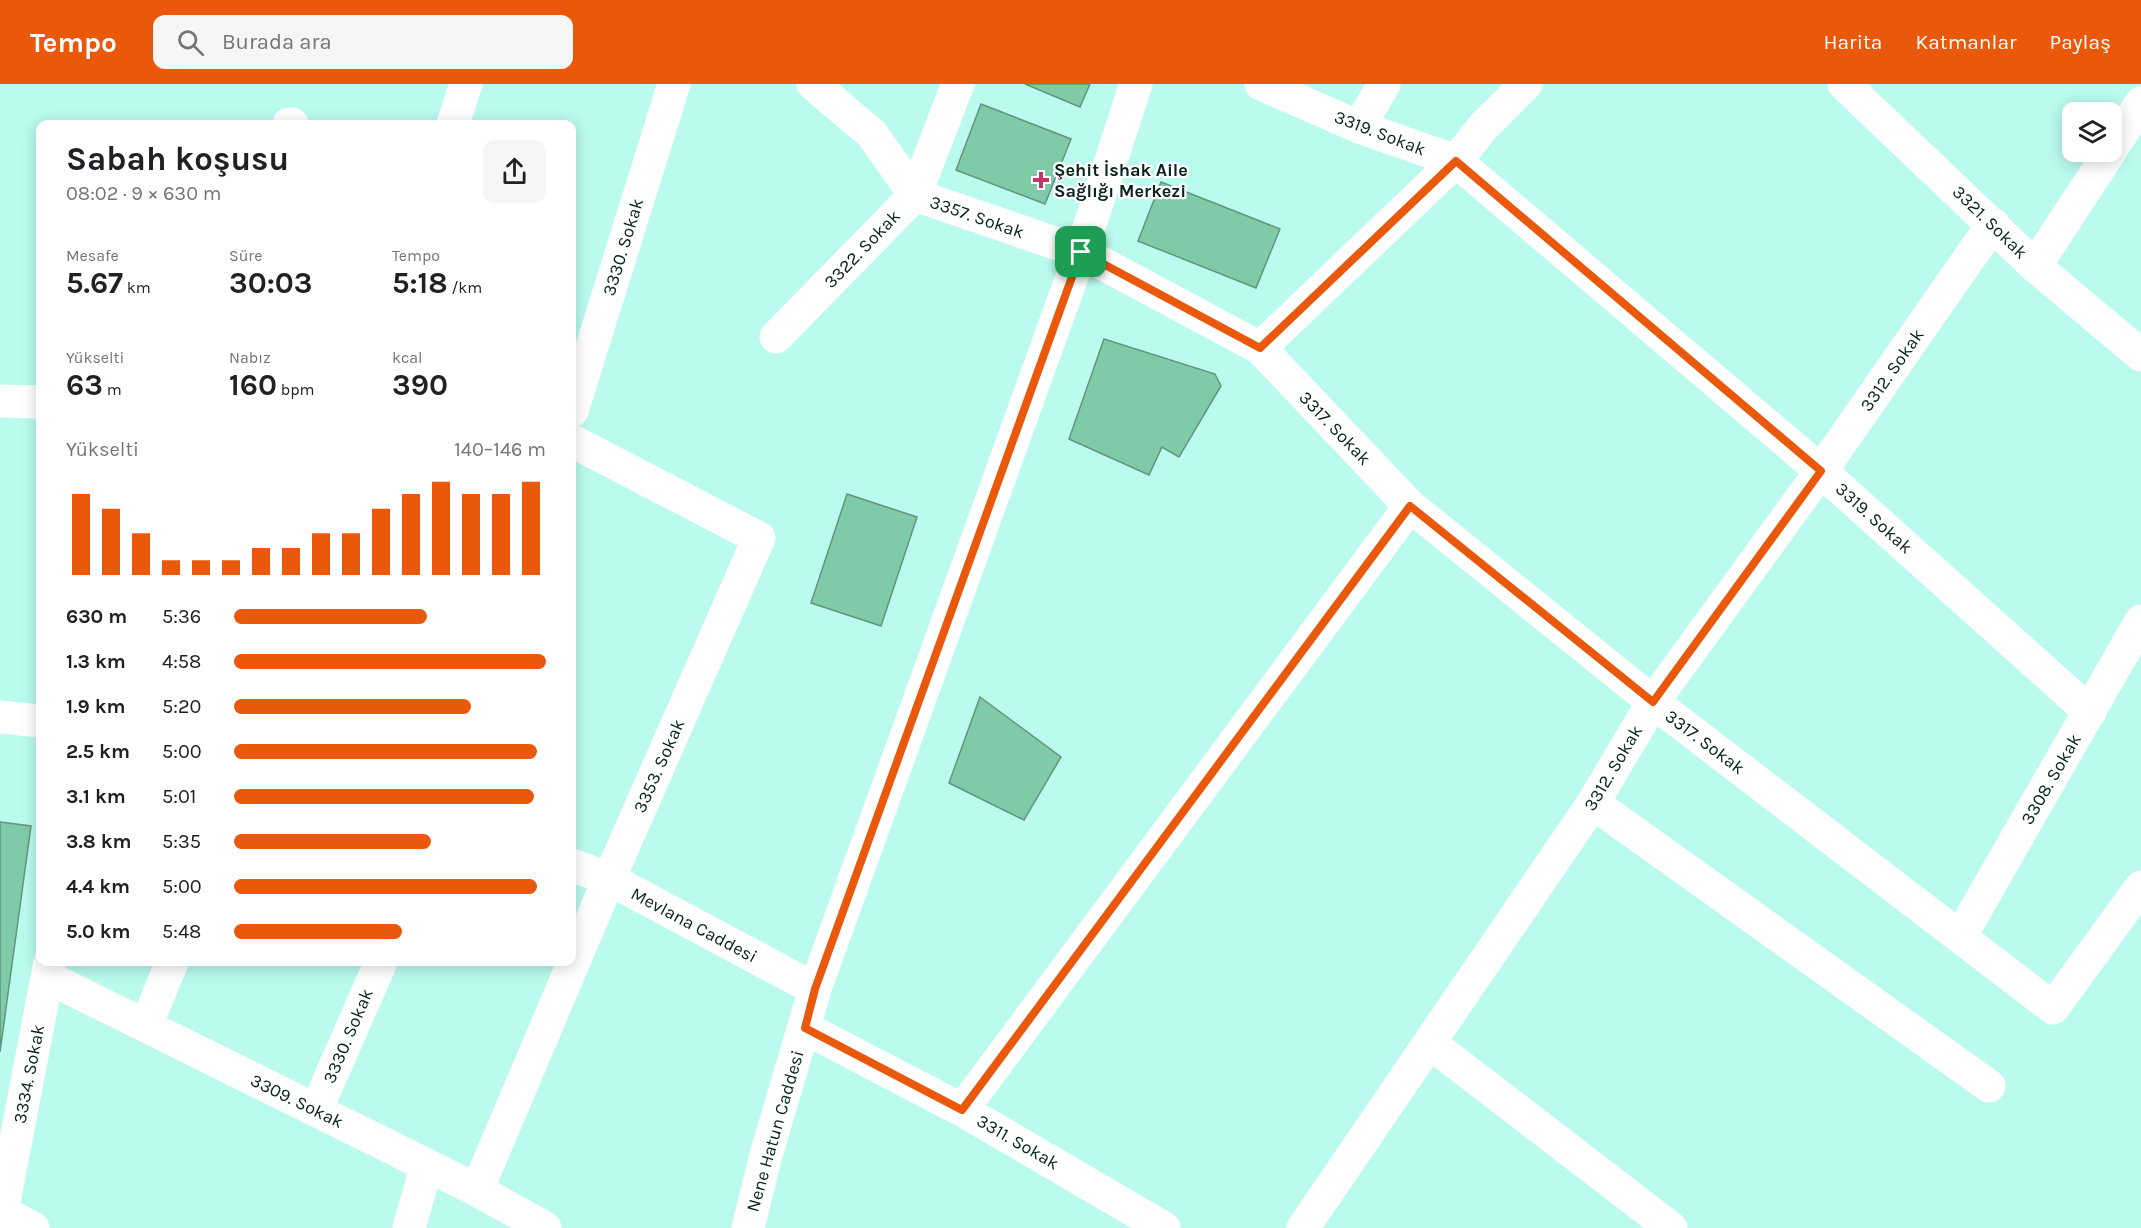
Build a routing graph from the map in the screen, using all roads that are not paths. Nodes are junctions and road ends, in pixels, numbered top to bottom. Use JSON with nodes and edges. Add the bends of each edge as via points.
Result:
{"nodes":[{"id":1,"x":466,"y":84,"type":"edge"},
{"id":2,"x":674,"y":84,"type":"edge"},
{"id":3,"x":813,"y":84,"type":"edge"},
{"id":4,"x":958,"y":84,"type":"edge"},
{"id":5,"x":1136,"y":84,"type":"edge"},
{"id":6,"x":1262,"y":84,"type":"edge"},
{"id":7,"x":1384,"y":84,"type":"edge"},
{"id":8,"x":1526,"y":84,"type":"edge"},
{"id":9,"x":1844,"y":84,"type":"edge"},
{"id":10,"x":2141,"y":103,"type":"edge"},
{"id":11,"x":454,"y":120,"type":"edge"},
{"id":12,"x":1359,"y":127,"type":"junction"},
{"id":13,"x":2122,"y":133,"type":"edge"},
{"id":14,"x":1456,"y":161,"type":"junction"},
{"id":15,"x":2103,"y":162,"type":"edge"},
{"id":16,"x":915,"y":195,"type":"junction"},
{"id":17,"x":1992,"y":224,"type":"junction"},
{"id":18,"x":1081,"y":252,"type":"junction"},
{"id":19,"x":2035,"y":266,"type":"junction"},
{"id":20,"x":776,"y":337,"type":"dead end"},
{"id":21,"x":1260,"y":348,"type":"junction"},
{"id":22,"x":2141,"y":355,"type":"edge"},
{"id":23,"x":576,"y":398,"type":"edge"},
{"id":24,"x":0,"y":401,"type":"edge"},
{"id":25,"x":36,"y":402,"type":"edge"},
{"id":26,"x":576,"y":443,"type":"edge"},
{"id":27,"x":1821,"y":471,"type":"junction"},
{"id":28,"x":1410,"y":506,"type":"junction"},
{"id":29,"x":2141,"y":621,"type":"edge"},
{"id":30,"x":1653,"y":702,"type":"junction"},
{"id":31,"x":2090,"y":712,"type":"junction"},
{"id":32,"x":0,"y":717,"type":"edge"},
{"id":33,"x":36,"y":721,"type":"edge"},
{"id":34,"x":1593,"y":803,"type":"junction"},
{"id":35,"x":576,"y":867,"type":"edge"},
{"id":36,"x":609,"y":879,"type":"junction"},
{"id":37,"x":2141,"y":887,"type":"edge"},
{"id":38,"x":1960,"y":937,"type":"junction"},
{"id":39,"x":576,"y":957,"type":"edge"},
{"id":40,"x":170,"y":966,"type":"edge"},
{"id":41,"x":379,"y":966,"type":"edge"},
{"id":42,"x":572,"y":966,"type":"edge"},
{"id":43,"x":49,"y":969,"type":"edge"},
{"id":44,"x":815,"y":989,"type":"junction"},
{"id":45,"x":146,"y":1026,"type":"junction"},
{"id":46,"x":805,"y":1028,"type":"junction"},
{"id":47,"x":1430,"y":1043,"type":"junction"},
{"id":48,"x":1989,"y":1086,"type":"dead end"},
{"id":49,"x":316,"y":1110,"type":"junction"},
{"id":50,"x":962,"y":1110,"type":"junction"},
{"id":51,"x":427,"y":1165,"type":"junction"},
{"id":52,"x":477,"y":1190,"type":"junction"},
{"id":53,"x":1,"y":1217,"type":"edge"},
{"id":54,"x":33,"y":1228,"type":"edge"},
{"id":55,"x":409,"y":1228,"type":"edge"},
{"id":56,"x":545,"y":1228,"type":"edge"},
{"id":57,"x":748,"y":1228,"type":"edge"},
{"id":58,"x":1164,"y":1228,"type":"edge"},
{"id":59,"x":1303,"y":1228,"type":"edge"},
{"id":60,"x":1671,"y":1228,"type":"edge"}],
"edges":[{"from":1,"to":11,"type":"street"},
{"from":2,"to":23,"type":"street","name":"3330. Sokak"},
{"from":3,"to":16,"type":"street","name":"3357. Sokak","via":[[872,134]]},
{"from":4,"to":16,"type":"street","name":"3322. Sokak"},
{"from":5,"to":18,"type":"street","name":"Nene Hatun Caddesi"},
{"from":6,"to":12,"type":"street","name":"3319. Sokak"},
{"from":7,"to":12,"type":"street"},
{"from":8,"to":14,"type":"street"},
{"from":9,"to":17,"type":"street","name":"3321. Sokak"},
{"from":10,"to":13,"type":"street"},
{"from":12,"to":14,"type":"street","name":"3319. Sokak"},
{"from":14,"to":21,"type":"street"},
{"from":14,"to":27,"type":"street","name":"3319. Sokak"},
{"from":15,"to":19,"type":"street"},
{"from":16,"to":18,"type":"street","name":"3357. Sokak"},
{"from":16,"to":20,"type":"street","name":"3322. Sokak"},
{"from":17,"to":19,"type":"street","name":"3321. Sokak"},
{"from":17,"to":27,"type":"street","name":"3312. Sokak"},
{"from":18,"to":21,"type":"street","name":"3317. Sokak"},
{"from":18,"to":44,"type":"street","name":"Nene Hatun Caddesi"},
{"from":19,"to":22,"type":"street","name":"3321. Sokak"},
{"from":21,"to":28,"type":"street","name":"3317. Sokak"},
{"from":24,"to":25,"type":"street"},
{"from":26,"to":36,"type":"street","name":"3353. Sokak","via":[[759,538]]},
{"from":27,"to":30,"type":"street","name":"3312. Sokak"},
{"from":27,"to":31,"type":"street","name":"3319. Sokak"},
{"from":28,"to":30,"type":"street","name":"3317. Sokak"},
{"from":28,"to":50,"type":"street"},
{"from":29,"to":31,"type":"street","name":"3308. Sokak"},
{"from":30,"to":34,"type":"street","name":"3312. Sokak"},
{"from":30,"to":38,"type":"street","name":"3317. Sokak"},
{"from":31,"to":38,"type":"street","name":"3308. Sokak"},
{"from":32,"to":33,"type":"street"},
{"from":34,"to":47,"type":"street","name":"3312. Sokak"},
{"from":34,"to":48,"type":"street"},
{"from":35,"to":36,"type":"street","name":"Mevlana Caddesi"},
{"from":36,"to":39,"type":"street","name":"3353. Sokak"},
{"from":36,"to":44,"type":"street","name":"Mevlana Caddesi"},
{"from":37,"to":38,"type":"street","name":"3317. Sokak","via":[[2053,1008]]},
{"from":40,"to":45,"type":"street"},
{"from":41,"to":49,"type":"street","name":"3330. Sokak"},
{"from":42,"to":52,"type":"street","name":"3353. Sokak"},
{"from":43,"to":45,"type":"street","name":"3309. Sokak"},
{"from":43,"to":53,"type":"street","name":"3334. Sokak"},
{"from":44,"to":46,"type":"street","name":"Nene Hatun Caddesi"},
{"from":45,"to":49,"type":"street","name":"3309. Sokak"},
{"from":46,"to":50,"type":"street","name":"3311. Sokak"},
{"from":46,"to":57,"type":"street","name":"Nene Hatun Caddesi"},
{"from":47,"to":59,"type":"street","name":"3312. Sokak"},
{"from":47,"to":60,"type":"street"},
{"from":49,"to":51,"type":"street","name":"3309. Sokak"},
{"from":50,"to":58,"type":"street","name":"3311. Sokak"},
{"from":51,"to":52,"type":"street","name":"3309. Sokak"},
{"from":51,"to":55,"type":"street"},
{"from":52,"to":56,"type":"street","name":"3309. Sokak"},
{"from":53,"to":54,"type":"street"}]}
